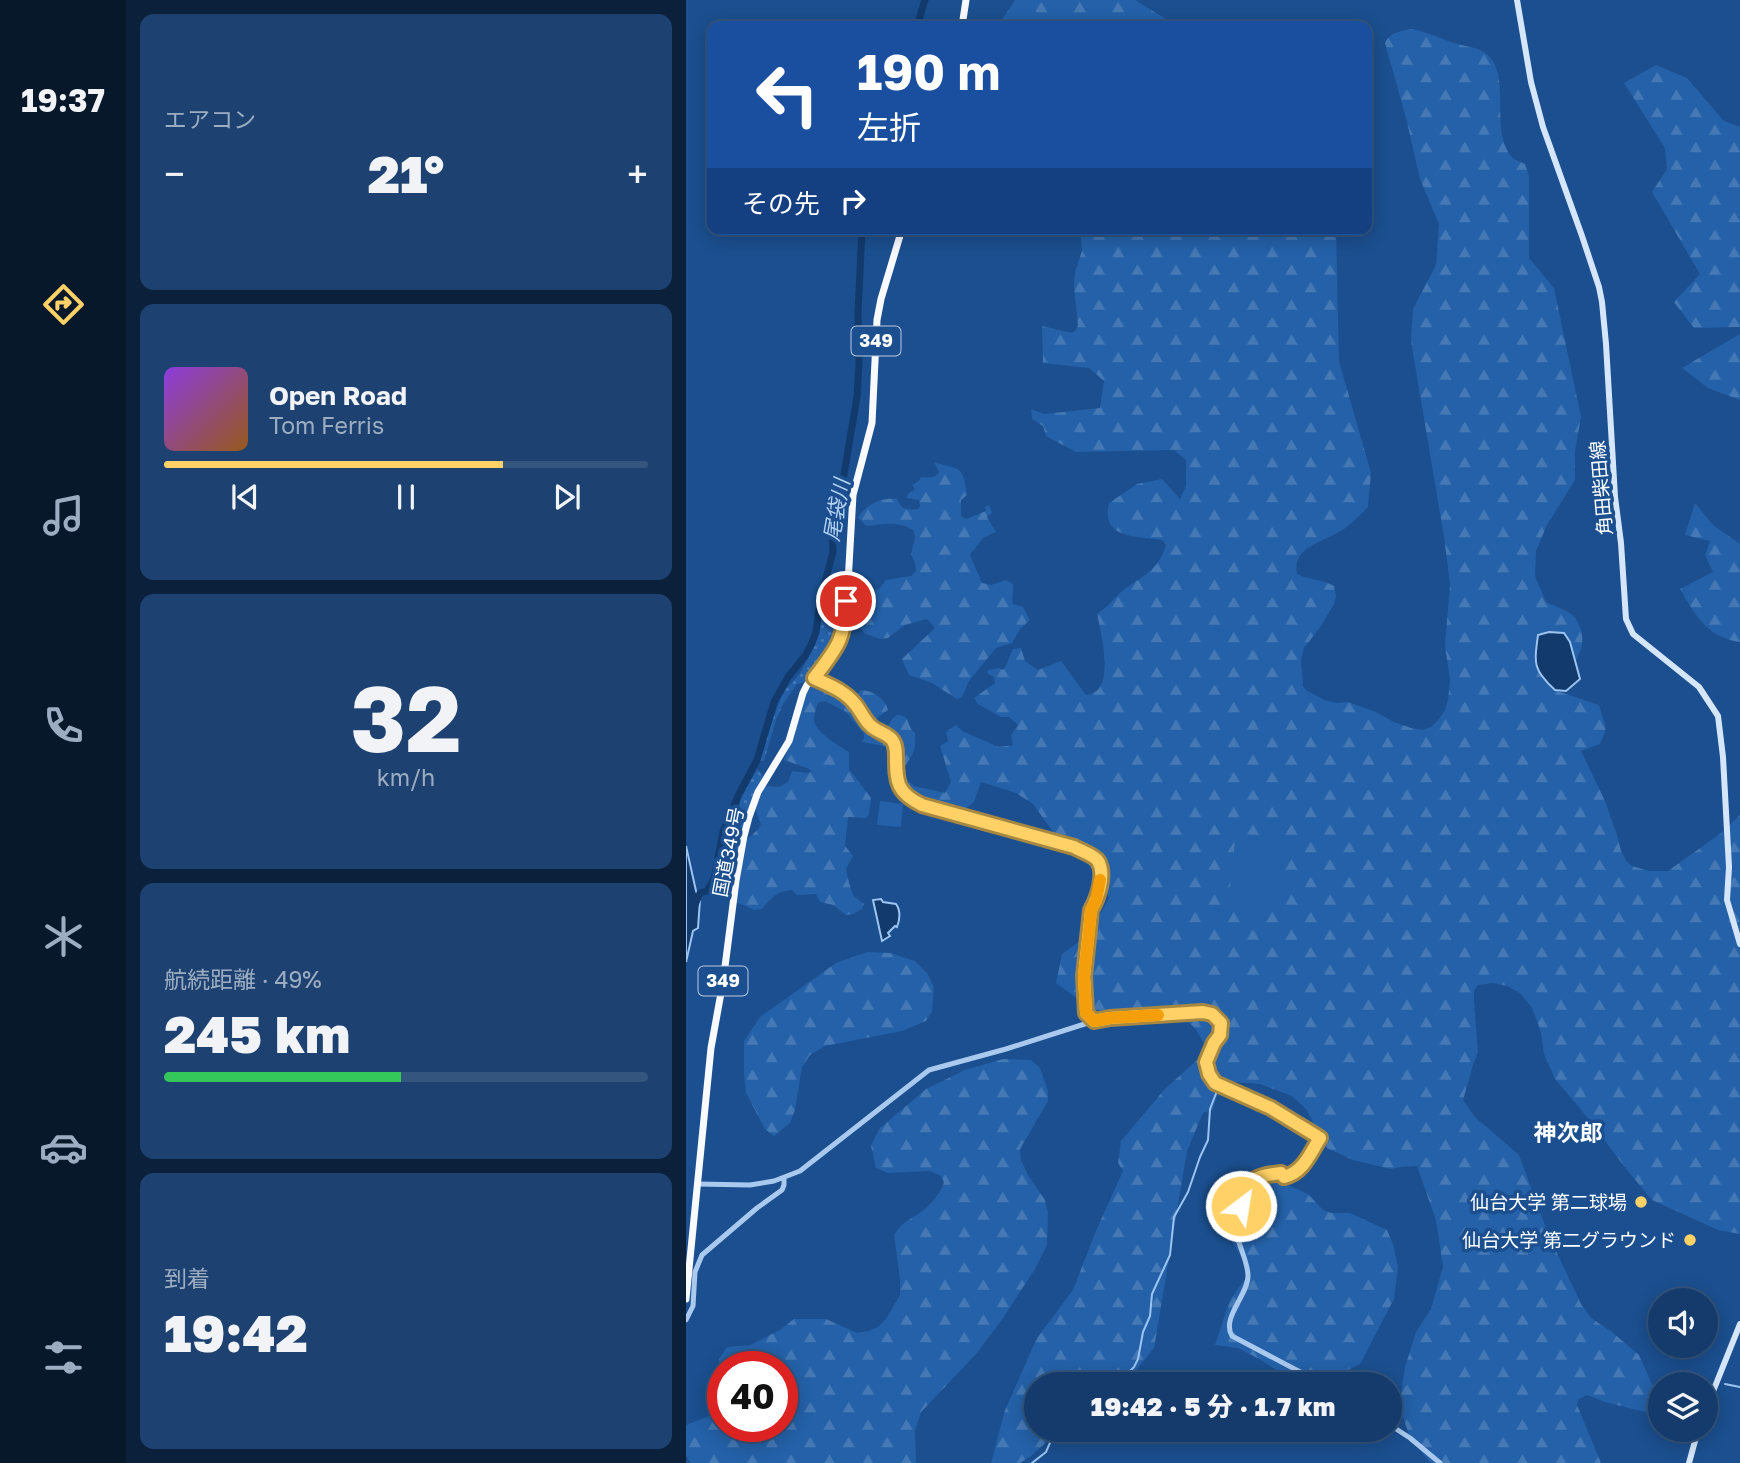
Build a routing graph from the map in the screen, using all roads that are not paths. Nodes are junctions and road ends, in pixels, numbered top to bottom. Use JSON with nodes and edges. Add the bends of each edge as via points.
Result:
{"nodes":[{"id":1,"x":965,"y":0,"type":"edge"},
{"id":2,"x":1517,"y":0,"type":"edge"},
{"id":3,"x":963,"y":21,"type":"edge"},
{"id":4,"x":900,"y":235,"type":"edge"},
{"id":5,"x":814,"y":678,"type":"junction"},
{"id":6,"x":1740,"y":944,"type":"edge"},
{"id":7,"x":1094,"y":1021,"type":"junction"},
{"id":8,"x":784,"y":1178,"type":"junction"},
{"id":9,"x":698,"y":1184,"type":"junction"},
{"id":10,"x":687,"y":1293,"type":"edge"},
{"id":11,"x":686,"y":1299,"type":"edge"},
{"id":12,"x":693,"y":1306,"type":"junction"},
{"id":13,"x":686,"y":1320,"type":"edge"},
{"id":14,"x":1740,"y":1324,"type":"edge"},
{"id":15,"x":1300,"y":1372,"type":"edge"},
{"id":16,"x":1718,"y":1379,"type":"edge"},
{"id":17,"x":1402,"y":1433,"type":"edge"},
{"id":18,"x":1695,"y":1442,"type":"edge"},
{"id":19,"x":1440,"y":1463,"type":"edge"},
{"id":20,"x":1689,"y":1463,"type":"edge"}],
"edges":[{"from":1,"to":3,"type":"highway"},
{"from":2,"to":6,"type":"main road","name":"角田柴田線","via":[[1543,127],[1602,302],[1626,620],[1633,634],[1699,687],[1718,716],[1729,867],[1727,900]]},
{"from":4,"to":5,"type":"highway","name":"国道349号","number":"349","via":[[877,320],[873,412],[853,495],[845,624],[836,648]]},
{"from":5,"to":7,"type":"street","via":[[844,693],[869,725],[894,741],[898,783],[909,799],[1074,847],[1096,859],[1102,874],[1091,910],[1084,976],[1086,1013]]},
{"from":5,"to":9,"type":"highway","name":"国道349号","number":"349","via":[[803,693],[785,750],[758,792],[744,836],[711,1048]]},
{"from":7,"to":8,"type":"street","via":[[929,1070],[811,1163]]},
{"from":7,"to":15,"type":"street","via":[[1212,1014],[1221,1023],[1206,1062],[1215,1083],[1271,1108],[1320,1138],[1293,1174],[1266,1174],[1246,1189],[1237,1233],[1248,1276],[1229,1326],[1232,1336]]},
{"from":8,"to":9,"type":"street","via":[[750,1185]]},
{"from":8,"to":12,"type":"street","via":[[782,1190],[702,1255],[695,1272]]},
{"from":9,"to":10,"type":"highway","name":"国道349号","number":"349"},
{"from":10,"to":11,"type":"highway","name":"国道349号","number":"349"},
{"from":10,"to":12,"type":"street"},
{"from":12,"to":13,"type":"street"},
{"from":14,"to":16,"type":"main road"},
{"from":17,"to":19,"type":"street"},
{"from":18,"to":20,"type":"main road"}]}
